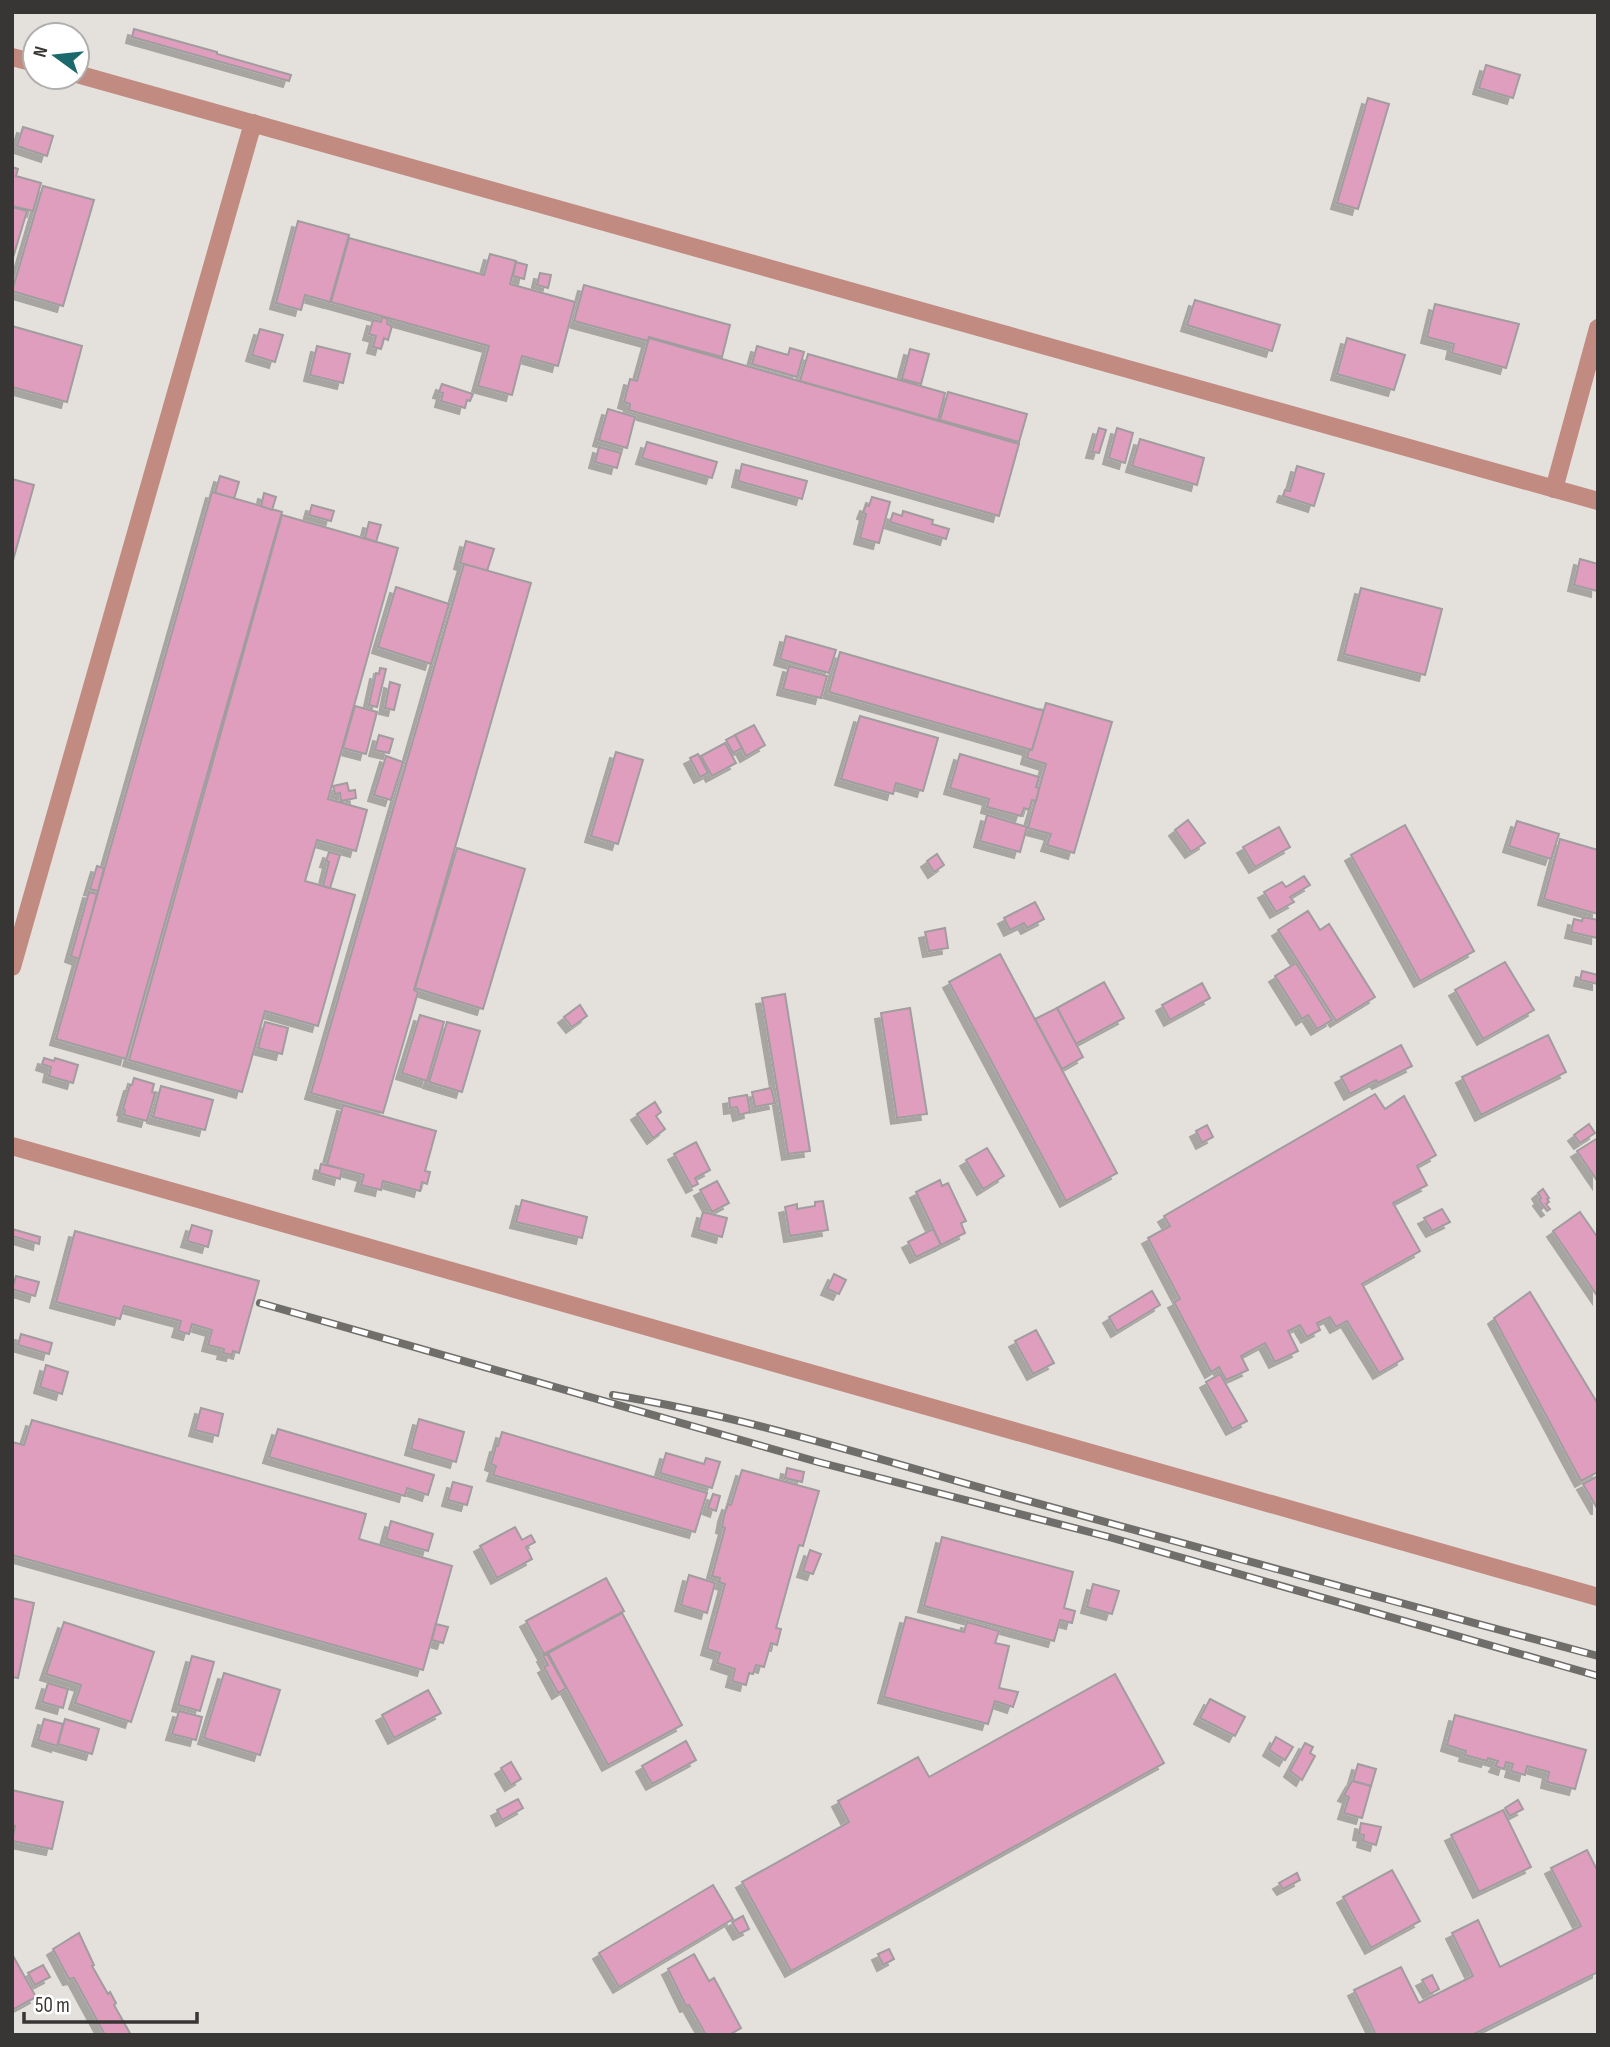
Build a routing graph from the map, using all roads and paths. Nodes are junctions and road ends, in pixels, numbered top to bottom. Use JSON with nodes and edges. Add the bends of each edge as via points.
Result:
{"nodes":[{"id":1,"x":91,"y":79,"type":"edge"},
{"id":2,"x":253,"y":123,"type":"junction"},
{"id":3,"x":1598,"y":328,"type":"edge"},
{"id":4,"x":1554,"y":489,"type":"junction"},
{"id":5,"x":1598,"y":501,"type":"edge"},
{"id":6,"x":12,"y":967,"type":"edge"},
{"id":7,"x":12,"y":1146,"type":"edge"},
{"id":8,"x":1598,"y":1597,"type":"edge"}],
"edges":[{"from":1,"to":2,"type":"lane"},
{"from":2,"to":4,"type":"lane"},
{"from":2,"to":6,"type":"lane"},
{"from":3,"to":4,"type":"lane"},
{"from":4,"to":5,"type":"lane"},
{"from":7,"to":8,"type":"lane"}]}
